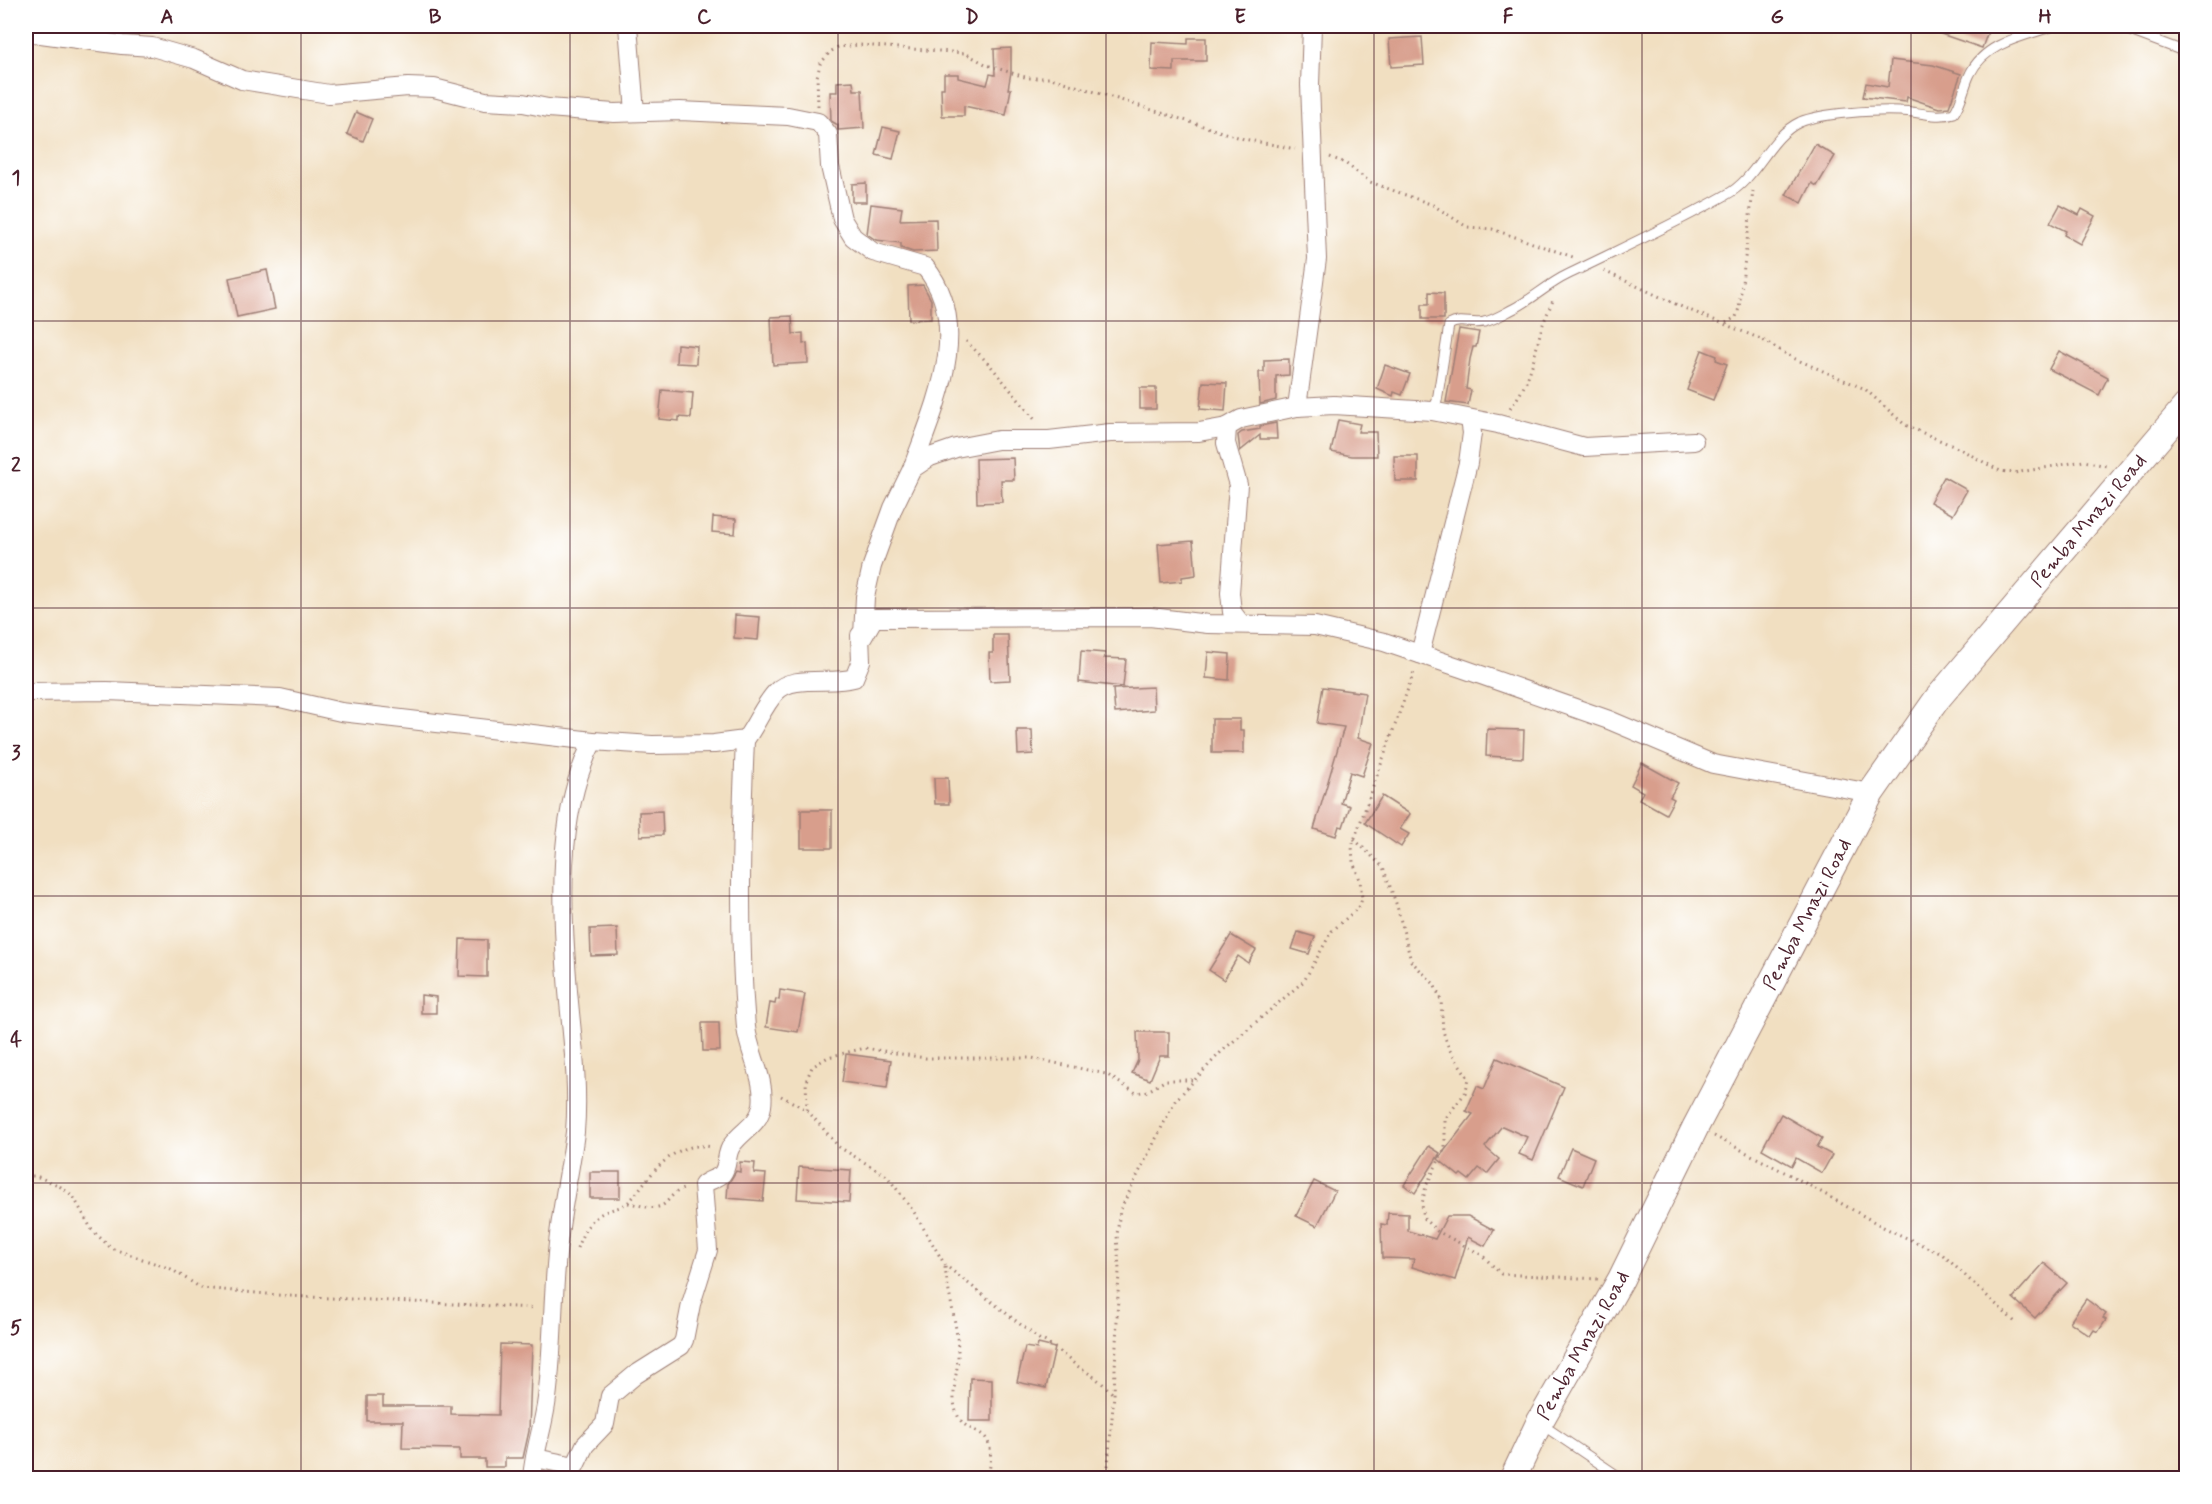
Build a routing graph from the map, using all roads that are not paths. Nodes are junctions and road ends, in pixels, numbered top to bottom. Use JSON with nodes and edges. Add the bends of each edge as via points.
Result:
{"nodes":[{"id":1,"x":628,"y":26,"type":"edge"},
{"id":2,"x":1312,"y":26,"type":"edge"},
{"id":3,"x":2054,"y":26,"type":"edge"},
{"id":4,"x":2116,"y":26,"type":"edge"},
{"id":5,"x":26,"y":32,"type":"edge"},
{"id":6,"x":2187,"y":52,"type":"edge"},
{"id":7,"x":635,"y":112,"type":"junction"},
{"id":8,"x":2187,"y":406,"type":"edge"},
{"id":9,"x":1297,"y":407,"type":"junction"},
{"id":10,"x":1432,"y":411,"type":"junction"},
{"id":11,"x":1470,"y":420,"type":"junction"},
{"id":12,"x":1227,"y":427,"type":"junction"},
{"id":13,"x":1694,"y":441,"type":"dead end"},
{"id":14,"x":912,"y":469,"type":"junction"},
{"id":15,"x":1241,"y":624,"type":"junction"},
{"id":16,"x":863,"y":637,"type":"junction"},
{"id":17,"x":1420,"y":654,"type":"junction"},
{"id":18,"x":26,"y":692,"type":"edge"},
{"id":19,"x":745,"y":740,"type":"junction"},
{"id":20,"x":593,"y":741,"type":"junction"},
{"id":21,"x":1871,"y":793,"type":"junction"},
{"id":22,"x":1539,"y":1423,"type":"junction"},
{"id":23,"x":535,"y":1458,"type":"junction"},
{"id":24,"x":532,"y":1479,"type":"edge"},
{"id":25,"x":1513,"y":1479,"type":"edge"},
{"id":26,"x":1621,"y":1479,"type":"edge"}],
"edges":[{"from":1,"to":7,"type":"street"},
{"from":2,"to":9,"type":"street","via":[[1317,259]]},
{"from":3,"to":10,"type":"lane","via":[[2006,41],[1991,50],[1971,70],[1954,113],[1900,111],[1815,118],[1786,130],[1754,171],[1727,195],[1483,323],[1455,321],[1449,325]]},
{"from":4,"to":6,"type":"lane"},
{"from":5,"to":7,"type":"street","via":[[152,47],[194,59],[242,80],[275,87],[329,94],[434,88],[485,101]]},
{"from":7,"to":14,"type":"street","via":[[778,116],[818,122],[828,134],[830,166],[842,219],[853,237],[873,252],[925,267],[940,295],[949,333],[939,399]]},
{"from":8,"to":21,"type":"main road","name":"Pemba Mnazi Road","via":[[1936,699]]},
{"from":9,"to":10,"type":"street","via":[[1357,405]]},
{"from":9,"to":12,"type":"street","via":[[1242,418]]},
{"from":10,"to":11,"type":"street"},
{"from":11,"to":13,"type":"street","via":[[1584,447]]},
{"from":11,"to":17,"type":"street","via":[[1468,463]]},
{"from":12,"to":14,"type":"street","via":[[1198,432],[998,440],[956,448],[930,457]]},
{"from":12,"to":15,"type":"street","via":[[1226,443],[1238,485],[1230,593],[1232,612]]},
{"from":14,"to":16,"type":"street","via":[[872,566],[865,597]]},
{"from":15,"to":16,"type":"street","via":[[1150,617],[874,618]]},
{"from":15,"to":17,"type":"street","via":[[1315,626]]},
{"from":16,"to":19,"type":"street","via":[[860,635],[861,661],[854,678],[789,683],[778,689]]},
{"from":17,"to":21,"type":"street","via":[[1609,720],[1713,764]]},
{"from":18,"to":20,"type":"street","via":[[280,698],[352,714]]},
{"from":19,"to":20,"type":"street","via":[[652,745]]},
{"from":19,"to":23,"type":"street","via":[[741,834],[746,1029],[764,1086],[758,1119],[732,1144],[721,1175],[703,1185],[708,1250],[681,1346],[610,1396],[605,1424],[585,1445],[575,1466]]},
{"from":20,"to":23,"type":"street","via":[[584,757],[568,835],[564,894],[568,992],[576,1060],[575,1130],[559,1236],[547,1399]]},
{"from":21,"to":22,"type":"main road","name":"Pemba Mnazi Road","via":[[1696,1126],[1621,1279]]},
{"from":22,"to":25,"type":"main road","name":"Pemba Mnazi Road"},
{"from":22,"to":26,"type":"lane"},
{"from":23,"to":24,"type":"street"}]}
